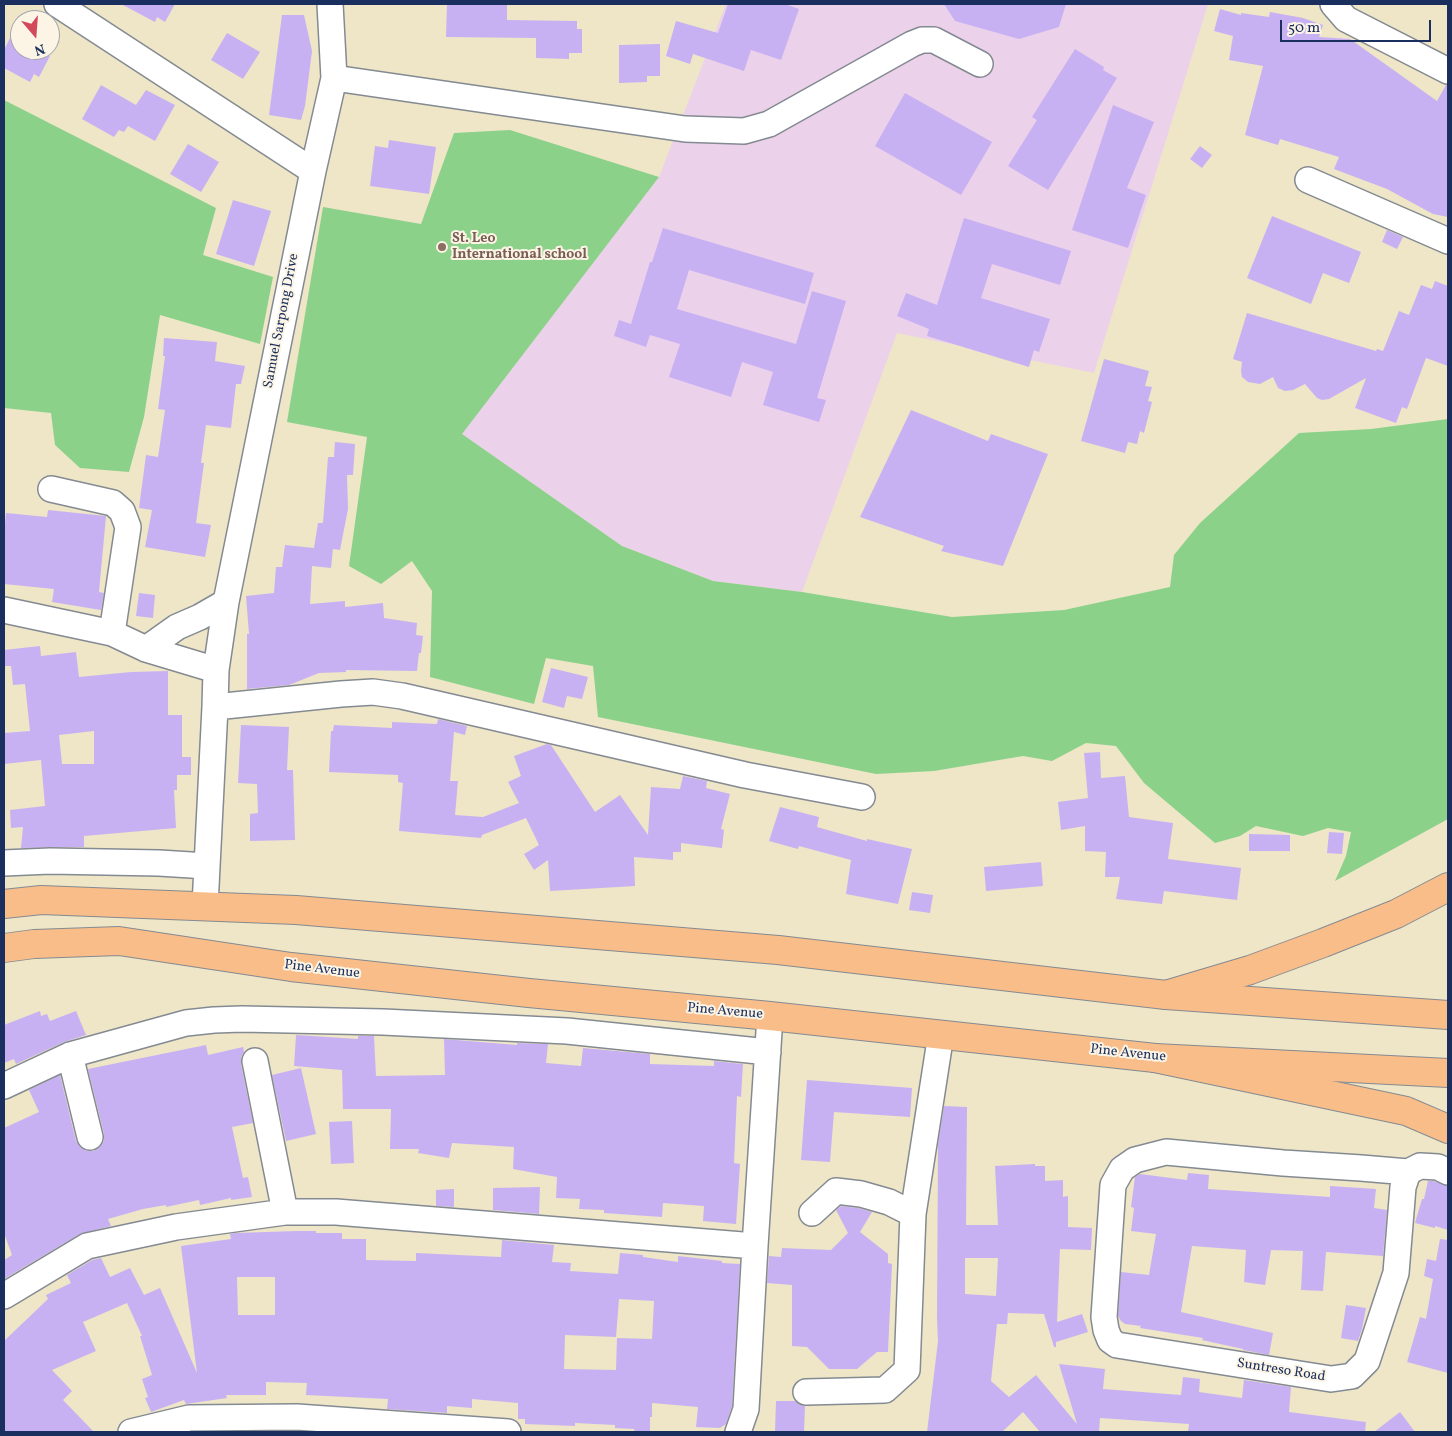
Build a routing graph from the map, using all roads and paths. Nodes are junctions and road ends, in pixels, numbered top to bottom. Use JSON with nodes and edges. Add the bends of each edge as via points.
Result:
{"nodes":[{"id":1,"x":57,"y":4,"type":"edge"},
{"id":2,"x":330,"y":4,"type":"edge"},
{"id":3,"x":1333,"y":4,"type":"edge"},
{"id":4,"x":980,"y":64,"type":"dead end"},
{"id":5,"x":1448,"y":70,"type":"edge"},
{"id":6,"x":334,"y":78,"type":"junction"},
{"id":7,"x":313,"y":172,"type":"junction"},
{"id":8,"x":1308,"y":180,"type":"dead end"},
{"id":9,"x":1448,"y":241,"type":"edge"},
{"id":10,"x":51,"y":489,"type":"dead end"},
{"id":11,"x":226,"y":602,"type":"junction"},
{"id":12,"x":4,"y":610,"type":"edge"},
{"id":13,"x":112,"y":633,"type":"junction"},
{"id":14,"x":146,"y":649,"type":"junction"},
{"id":15,"x":216,"y":670,"type":"junction"},
{"id":16,"x":215,"y":707,"type":"junction"},
{"id":17,"x":862,"y":797,"type":"dead end"},
{"id":18,"x":4,"y":863,"type":"edge"},
{"id":19,"x":207,"y":866,"type":"junction"},
{"id":20,"x":1448,"y":887,"type":"edge"},
{"id":21,"x":4,"y":904,"type":"edge"},
{"id":22,"x":205,"y":906,"type":"junction"},
{"id":23,"x":4,"y":948,"type":"edge"},
{"id":24,"x":1166,"y":994,"type":"junction"},
{"id":25,"x":1448,"y":1015,"type":"edge"},
{"id":26,"x":770,"y":1016,"type":"junction"},
{"id":27,"x":941,"y":1034,"type":"junction"},
{"id":28,"x":768,"y":1052,"type":"junction"},
{"id":29,"x":70,"y":1056,"type":"junction"},
{"id":30,"x":1155,"y":1058,"type":"junction"},
{"id":31,"x":255,"y":1061,"type":"dead end"},
{"id":32,"x":1448,"y":1073,"type":"edge"},
{"id":33,"x":4,"y":1086,"type":"edge"},
{"id":34,"x":1448,"y":1129,"type":"edge"},
{"id":35,"x":90,"y":1137,"type":"dead end"},
{"id":36,"x":1408,"y":1172,"type":"junction"},
{"id":37,"x":1448,"y":1172,"type":"edge"},
{"id":38,"x":285,"y":1212,"type":"junction"},
{"id":39,"x":812,"y":1213,"type":"dead end"},
{"id":40,"x":913,"y":1214,"type":"junction"},
{"id":41,"x":755,"y":1246,"type":"junction"},
{"id":42,"x":4,"y":1296,"type":"edge"},
{"id":43,"x":806,"y":1392,"type":"dead end"},
{"id":44,"x":131,"y":1432,"type":"edge"},
{"id":45,"x":508,"y":1432,"type":"edge"},
{"id":46,"x":738,"y":1432,"type":"edge"}],
"edges":[{"from":1,"to":7,"type":"street"},
{"from":2,"to":6,"type":"street","name":"Samuel Sarpong Drive"},
{"from":3,"to":5,"type":"street","via":[[1346,19]]},
{"from":4,"to":6,"type":"street","via":[[934,40],[922,40],[769,124],[744,130],[685,129]]},
{"from":6,"to":7,"type":"street","name":"Samuel Sarpong Drive"},
{"from":7,"to":11,"type":"street","name":"Samuel Sarpong Drive"},
{"from":8,"to":9,"type":"street"},
{"from":10,"to":13,"type":"street","via":[[113,502],[122,511],[128,527]]},
{"from":11,"to":14,"type":"street","via":[[177,627]]},
{"from":11,"to":15,"type":"street","name":"Samuel Sarpong Drive"},
{"from":12,"to":13,"type":"street"},
{"from":13,"to":14,"type":"street"},
{"from":14,"to":15,"type":"street"},
{"from":15,"to":16,"type":"street","name":"Samuel Sarpong Drive"},
{"from":16,"to":17,"type":"street","via":[[372,692],[402,696],[745,775]]},
{"from":16,"to":19,"type":"street","name":"Samuel Sarpong Drive"},
{"from":18,"to":19,"type":"street","via":[[139,862]]},
{"from":19,"to":22,"type":"street","name":"Samuel Sarpong Drive"},
{"from":20,"to":24,"type":"main road","via":[[1396,914],[1250,970]]},
{"from":21,"to":22,"type":"main road","via":[[41,900]]},
{"from":22,"to":24,"type":"main road","via":[[306,910],[778,950]]},
{"from":23,"to":26,"type":"main road","name":"Pine Avenue","via":[[119,941],[290,967]]},
{"from":24,"to":25,"type":"main road"},
{"from":26,"to":27,"type":"main road","name":"Pine Avenue"},
{"from":26,"to":28,"type":"street"},
{"from":27,"to":30,"type":"main road","name":"Pine Avenue"},
{"from":27,"to":40,"type":"street"},
{"from":28,"to":29,"type":"street","via":[[567,1031],[242,1019],[186,1023]]},
{"from":28,"to":41,"type":"street"},
{"from":29,"to":33,"type":"street"},
{"from":29,"to":35,"type":"street"},
{"from":30,"to":32,"type":"main road","name":"Pine Avenue"},
{"from":30,"to":34,"type":"main road","via":[[1406,1111]]},
{"from":31,"to":38,"type":"street"},
{"from":36,"to":36,"type":"street","name":"Suntreso Road","via":[[1403,1187],[1396,1273],[1367,1361],[1352,1376],[1331,1379],[1117,1345],[1110,1340],[1104,1316],[1113,1185],[1122,1169],[1135,1160],[1166,1152]]},
{"from":36,"to":37,"type":"street","via":[[1420,1166],[1438,1167]]},
{"from":38,"to":41,"type":"street","via":[[336,1212]]},
{"from":38,"to":42,"type":"street","via":[[176,1227],[87,1246]]},
{"from":39,"to":40,"type":"street","via":[[836,1191],[889,1202]]},
{"from":40,"to":43,"type":"street","via":[[907,1370],[885,1390]]},
{"from":41,"to":46,"type":"street","via":[[746,1409]]},
{"from":44,"to":45,"type":"street","via":[[189,1418],[297,1417]]}]}
